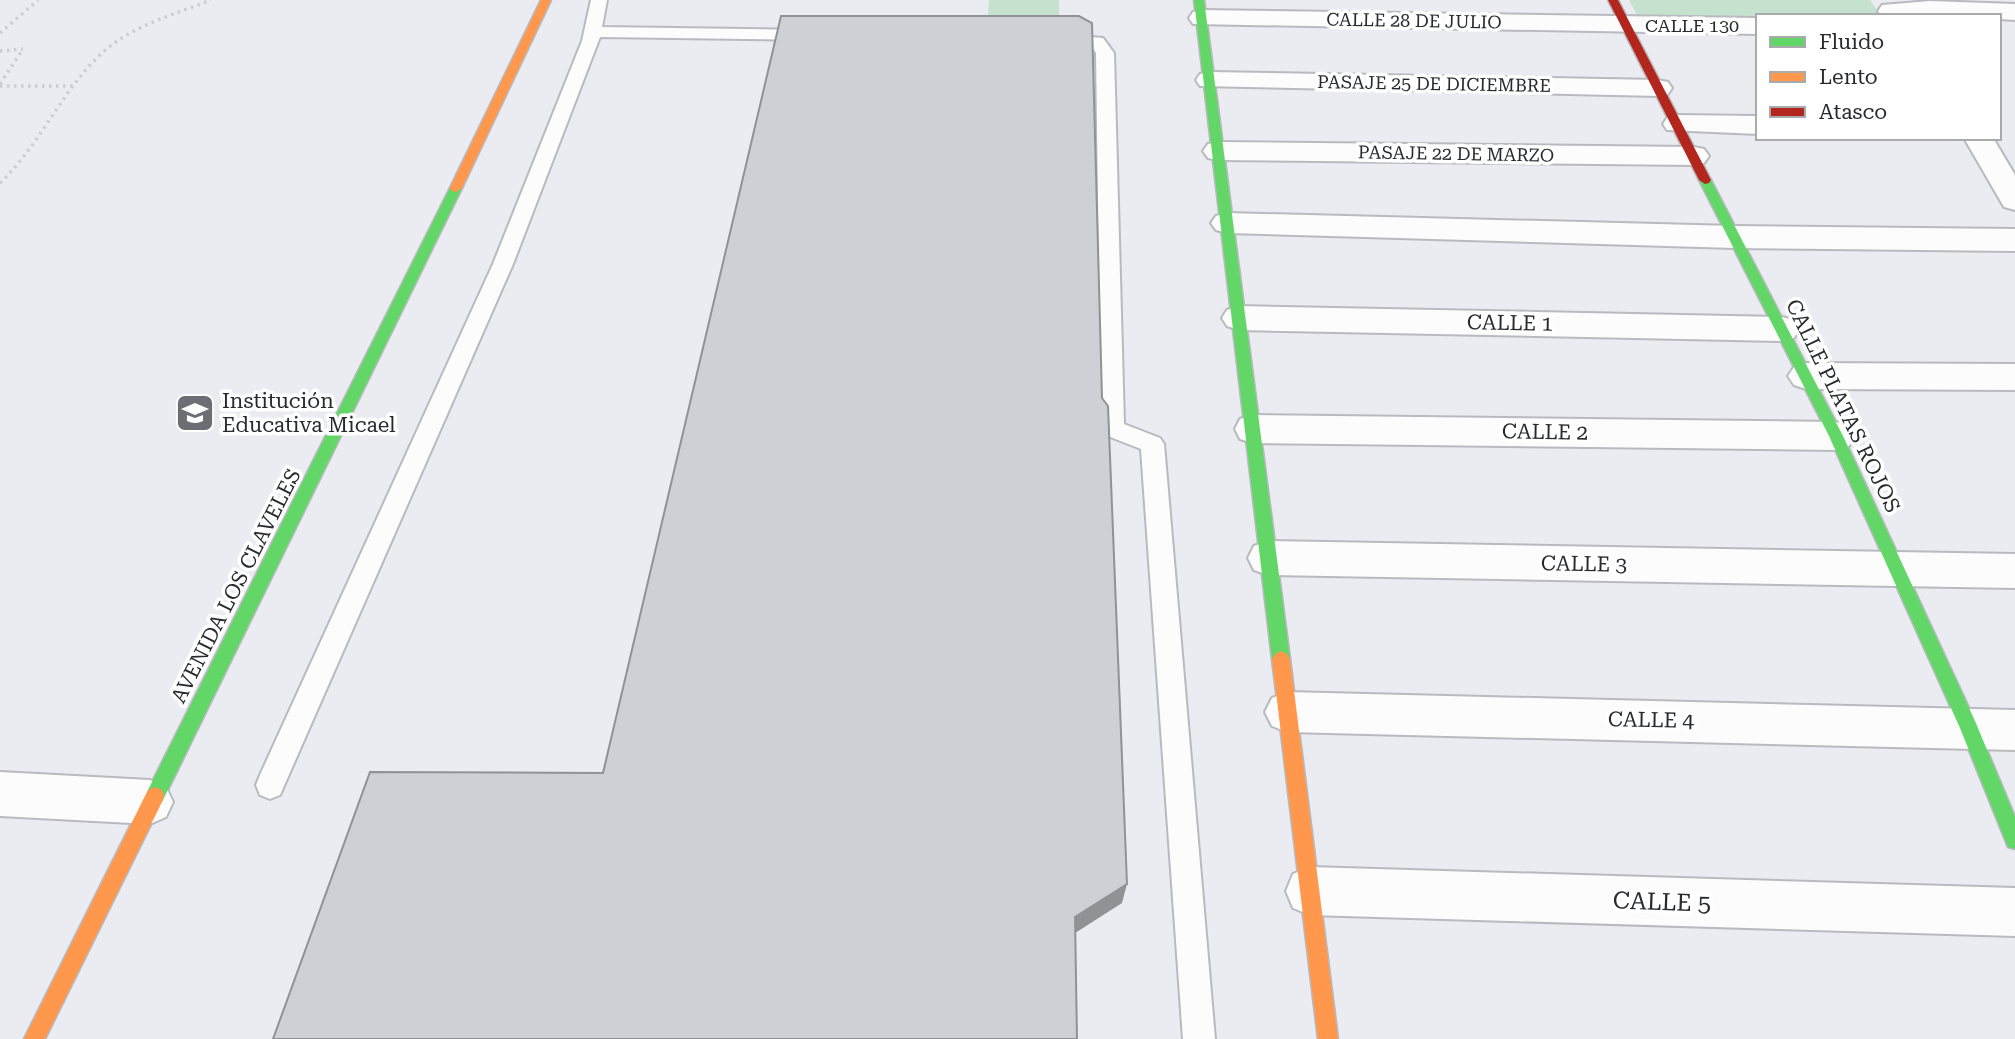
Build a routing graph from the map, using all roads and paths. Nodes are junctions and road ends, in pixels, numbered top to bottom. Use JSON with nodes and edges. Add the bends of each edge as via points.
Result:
{"nodes":[{"id":1,"x":38,"y":0,"type":"edge"},
{"id":2,"x":211,"y":0,"type":"edge"},
{"id":3,"x":546,"y":0,"type":"edge"},
{"id":4,"x":599,"y":0,"type":"edge"},
{"id":5,"x":1613,"y":0,"type":"edge"},
{"id":6,"x":1200,"y":9,"type":"edge"},
{"id":7,"x":1890,"y":9,"type":"edge"},
{"id":8,"x":2015,"y":12,"type":"edge"},
{"id":9,"x":1626,"y":25,"type":"junction"},
{"id":10,"x":1756,"y":26,"type":"edge"},
{"id":11,"x":592,"y":32,"type":"junction"},
{"id":12,"x":0,"y":33,"type":"edge"},
{"id":13,"x":827,"y":36,"type":"edge"},
{"id":14,"x":1034,"y":38,"type":"edge"},
{"id":15,"x":0,"y":51,"type":"edge"},
{"id":16,"x":1210,"y":80,"type":"junction"},
{"id":17,"x":0,"y":85,"type":"edge"},
{"id":18,"x":75,"y":86,"type":"junction"},
{"id":19,"x":1658,"y":88,"type":"junction"},
{"id":20,"x":1677,"y":124,"type":"junction"},
{"id":21,"x":1756,"y":125,"type":"edge"},
{"id":22,"x":1979,"y":140,"type":"edge"},
{"id":23,"x":1218,"y":151,"type":"junction"},
{"id":24,"x":1694,"y":156,"type":"junction"},
{"id":25,"x":0,"y":183,"type":"edge"},
{"id":26,"x":2015,"y":200,"type":"edge"},
{"id":27,"x":1227,"y":223,"type":"junction"},
{"id":28,"x":1734,"y":237,"type":"junction"},
{"id":29,"x":2015,"y":240,"type":"edge"},
{"id":30,"x":1239,"y":317,"type":"junction"},
{"id":31,"x":1782,"y":329,"type":"junction"},
{"id":32,"x":1806,"y":376,"type":"junction"},
{"id":33,"x":2015,"y":377,"type":"edge"},
{"id":34,"x":1252,"y":429,"type":"junction"},
{"id":35,"x":1836,"y":436,"type":"junction"},
{"id":36,"x":1268,"y":558,"type":"junction"},
{"id":37,"x":1900,"y":570,"type":"junction"},
{"id":38,"x":2015,"y":571,"type":"edge"},
{"id":39,"x":1287,"y":712,"type":"junction"},
{"id":40,"x":1969,"y":727,"type":"junction"},
{"id":41,"x":2015,"y":730,"type":"edge"},
{"id":42,"x":270,"y":785,"type":"dead end"},
{"id":43,"x":0,"y":794,"type":"edge"},
{"id":44,"x":150,"y":802,"type":"junction"},
{"id":45,"x":2015,"y":840,"type":"edge"},
{"id":46,"x":1310,"y":891,"type":"junction"},
{"id":47,"x":2015,"y":912,"type":"edge"},
{"id":48,"x":34,"y":1039,"type":"edge"},
{"id":49,"x":1199,"y":1039,"type":"edge"},
{"id":50,"x":1328,"y":1039,"type":"edge"}],
"edges":[{"from":1,"to":12,"type":"path"},
{"from":2,"to":18,"type":"path","via":[[129,33],[98,57]]},
{"from":3,"to":44,"type":"street","name":"AVENIDA LOS CLAVELES","via":[[352,403]]},
{"from":4,"to":11,"type":"lane"},
{"from":5,"to":9,"type":"street","name":"CALLE PLATAS ROJOS"},
{"from":6,"to":9,"type":"street","name":"CALLE 28 DE JULIO"},
{"from":6,"to":16,"type":"street"},
{"from":7,"to":8,"type":"street"},
{"from":9,"to":10,"type":"street","name":"CALLE 130"},
{"from":9,"to":19,"type":"street","name":"CALLE PLATAS ROJOS"},
{"from":11,"to":13,"type":"lane"},
{"from":11,"to":42,"type":"lane","via":[[503,264]]},
{"from":14,"to":49,"type":"lane","via":[[1097,41],[1105,53],[1114,429],[1152,444]]},
{"from":15,"to":17,"type":"path","via":[[23,49]]},
{"from":16,"to":19,"type":"street","name":"PASAJE 25 DE DICIEMBRE"},
{"from":16,"to":23,"type":"street"},
{"from":17,"to":18,"type":"path"},
{"from":18,"to":25,"type":"path","via":[[37,142]]},
{"from":19,"to":20,"type":"street","name":"CALLE PLATAS ROJOS"},
{"from":20,"to":21,"type":"street"},
{"from":20,"to":24,"type":"street","name":"CALLE PLATAS ROJOS"},
{"from":22,"to":26,"type":"street"},
{"from":23,"to":24,"type":"street","name":"PASAJE 22 DE MARZO"},
{"from":23,"to":27,"type":"street"},
{"from":24,"to":28,"type":"street","name":"CALLE PLATAS ROJOS"},
{"from":27,"to":28,"type":"street"},
{"from":27,"to":30,"type":"street"},
{"from":28,"to":29,"type":"street"},
{"from":28,"to":31,"type":"street","name":"CALLE PLATAS ROJOS"},
{"from":30,"to":31,"type":"street","name":"CALLE 1"},
{"from":30,"to":34,"type":"street"},
{"from":31,"to":32,"type":"street","name":"CALLE PLATAS ROJOS"},
{"from":32,"to":33,"type":"street"},
{"from":32,"to":35,"type":"street","name":"CALLE PLATAS ROJOS"},
{"from":34,"to":35,"type":"street","name":"CALLE 2"},
{"from":34,"to":36,"type":"street"},
{"from":35,"to":37,"type":"street","name":"CALLE PLATAS ROJOS"},
{"from":36,"to":37,"type":"street","name":"CALLE 3"},
{"from":36,"to":39,"type":"street"},
{"from":37,"to":38,"type":"street","name":"CALLE 3"},
{"from":37,"to":40,"type":"street","name":"CALLE PLATAS ROJOS"},
{"from":39,"to":40,"type":"street","name":"CALLE 4"},
{"from":39,"to":46,"type":"street"},
{"from":40,"to":41,"type":"street","name":"CALLE 4"},
{"from":40,"to":45,"type":"street","name":"CALLE PLATAS ROJOS"},
{"from":43,"to":44,"type":"street"},
{"from":44,"to":48,"type":"street","name":"AVENIDA LOS CLAVELES"},
{"from":46,"to":47,"type":"street","name":"CALLE 5"},
{"from":46,"to":50,"type":"street"}]}
